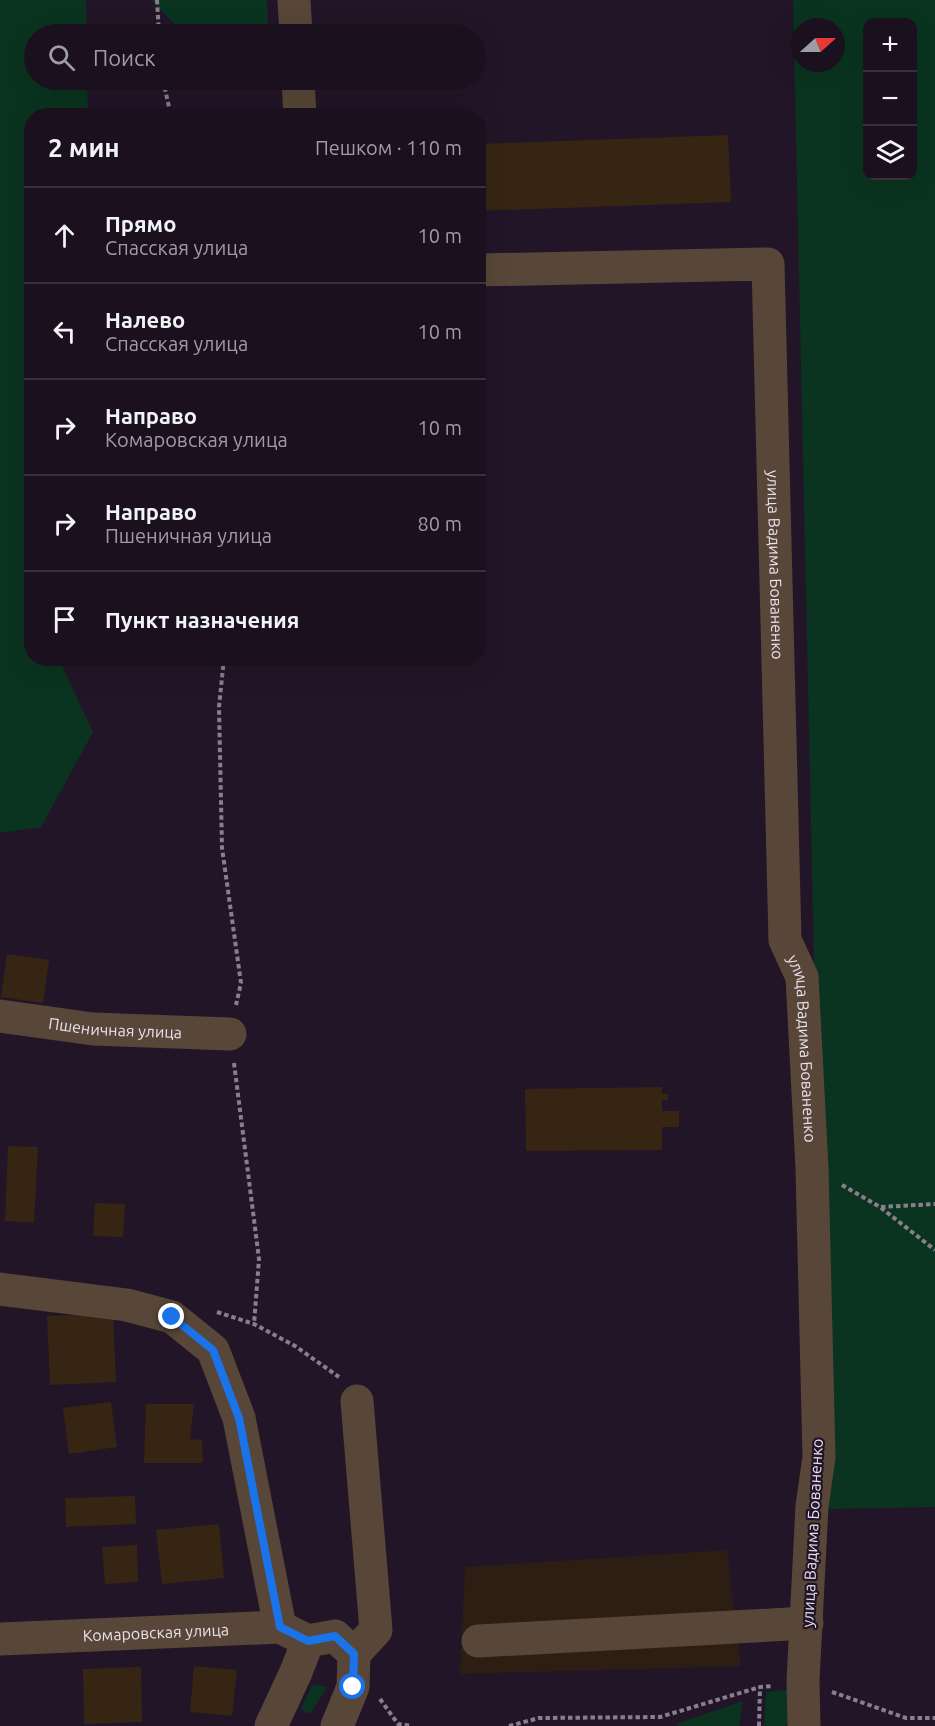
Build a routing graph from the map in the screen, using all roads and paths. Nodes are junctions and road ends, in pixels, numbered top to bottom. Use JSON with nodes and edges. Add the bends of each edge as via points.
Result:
{"nodes":[{"id":1,"x":157,"y":0,"type":"edge"},
{"id":2,"x":294,"y":0,"type":"edge"},
{"id":3,"x":158,"y":24,"type":"edge"},
{"id":4,"x":295,"y":24,"type":"edge"},
{"id":5,"x":165,"y":90,"type":"edge"},
{"id":6,"x":299,"y":90,"type":"edge"},
{"id":7,"x":169,"y":108,"type":"edge"},
{"id":8,"x":300,"y":108,"type":"edge"},
{"id":9,"x":486,"y":270,"type":"edge"},
{"id":10,"x":223,"y":666,"type":"edge"},
{"id":11,"x":0,"y":1016,"type":"edge"},
{"id":12,"x":230,"y":1034,"type":"junction"},
{"id":13,"x":812,"y":1168,"type":"junction"},
{"id":14,"x":935,"y":1204,"type":"edge"},
{"id":15,"x":880,"y":1207,"type":"junction"},
{"id":16,"x":935,"y":1250,"type":"edge"},
{"id":17,"x":0,"y":1289,"type":"edge"},
{"id":18,"x":172,"y":1317,"type":"junction"},
{"id":19,"x":254,"y":1324,"type":"junction"},
{"id":20,"x":357,"y":1401,"type":"joint"},
{"id":21,"x":807,"y":1623,"type":"junction"},
{"id":22,"x":294,"y":1634,"type":"junction"},
{"id":23,"x":0,"y":1639,"type":"edge"},
{"id":24,"x":478,"y":1641,"type":"dead end"},
{"id":25,"x":354,"y":1654,"type":"junction"},
{"id":26,"x":803,"y":1681,"type":"junction"},
{"id":27,"x":760,"y":1687,"type":"junction"},
{"id":28,"x":935,"y":1718,"type":"edge"},
{"id":29,"x":271,"y":1726,"type":"edge"},
{"id":30,"x":337,"y":1726,"type":"edge"},
{"id":31,"x":509,"y":1726,"type":"edge"},
{"id":32,"x":759,"y":1726,"type":"edge"},
{"id":33,"x":804,"y":1726,"type":"edge"}],
"edges":[{"from":1,"to":3,"type":"path"},
{"from":2,"to":4,"type":"street"},
{"from":5,"to":7,"type":"path"},
{"from":6,"to":8,"type":"street"},
{"from":9,"to":13,"type":"street","name":"улица Вадима Бованенко","via":[[768,264],[785,940],[802,978]]},
{"from":10,"to":12,"type":"path","via":[[219,707],[222,848],[241,983]]},
{"from":11,"to":12,"type":"street","name":"Пшеничная улица","via":[[93,1029]]},
{"from":12,"to":19,"type":"path","via":[[259,1259]]},
{"from":13,"to":15,"type":"path"},
{"from":13,"to":21,"type":"street","name":"улица Вадима Бованенко","via":[[819,1457]]},
{"from":14,"to":15,"type":"path"},
{"from":15,"to":16,"type":"path"},
{"from":17,"to":18,"type":"street","via":[[127,1305]]},
{"from":18,"to":19,"type":"path","via":[[213,1311]]},
{"from":18,"to":22,"type":"street","via":[[213,1350],[239,1418]]},
{"from":19,"to":20,"type":"path","via":[[295,1346],[340,1378]]},
{"from":20,"to":25,"type":"street","via":[[376,1630]]},
{"from":21,"to":24,"type":"street"},
{"from":21,"to":26,"type":"street","name":"улица Вадима Бованенко"},
{"from":22,"to":23,"type":"street","name":"Комаровская улица"},
{"from":22,"to":25,"type":"street","name":"Комаровская улица","via":[[335,1636]]},
{"from":22,"to":29,"type":"street","via":[[296,1672]]},
{"from":25,"to":30,"type":"street","via":[[353,1687]]},
{"from":26,"to":27,"type":"path"},
{"from":26,"to":28,"type":"path","via":[[906,1718]]},
{"from":26,"to":33,"type":"street","name":"улица Вадима Бованенко"},
{"from":27,"to":31,"type":"path","via":[[660,1717],[539,1718]]},
{"from":27,"to":32,"type":"path"}]}
